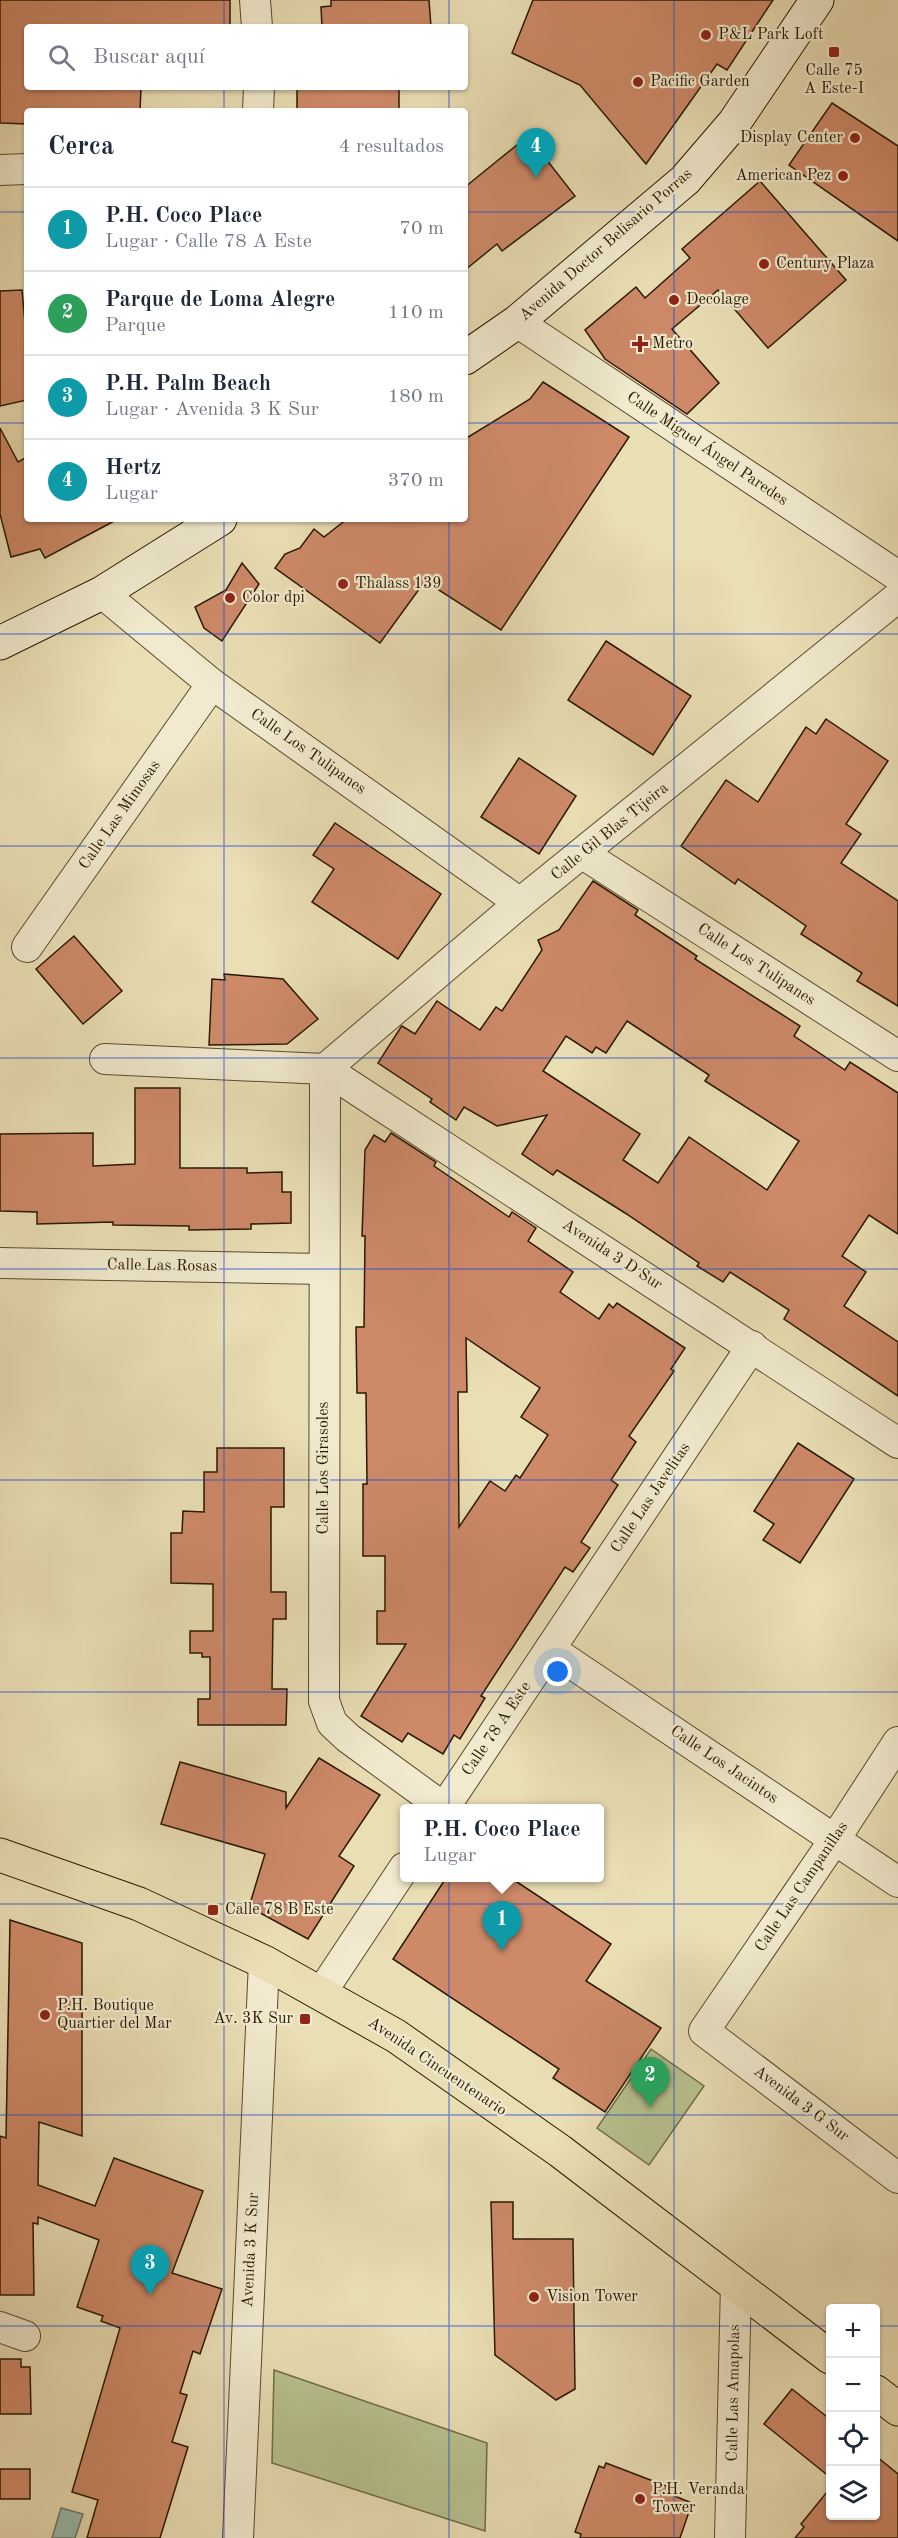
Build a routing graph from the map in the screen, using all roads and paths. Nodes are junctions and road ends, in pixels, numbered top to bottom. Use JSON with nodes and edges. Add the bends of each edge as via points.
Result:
{"nodes":[{"id":1,"x":255,"y":0,"type":"edge"},
{"id":2,"x":817,"y":0,"type":"edge"},
{"id":3,"x":257,"y":24,"type":"edge"},
{"id":4,"x":259,"y":90,"type":"edge"},
{"id":5,"x":258,"y":108,"type":"edge"},
{"id":6,"x":24,"y":169,"type":"edge"},
{"id":7,"x":0,"y":170,"type":"edge"},
{"id":8,"x":517,"y":322,"type":"junction"},
{"id":9,"x":468,"y":356,"type":"edge"},
{"id":10,"x":215,"y":522,"type":"edge"},
{"id":11,"x":898,"y":576,"type":"edge"},
{"id":12,"x":102,"y":593,"type":"junction"},
{"id":13,"x":898,"y":597,"type":"edge"},
{"id":14,"x":0,"y":643,"type":"edge"},
{"id":15,"x":212,"y":684,"type":"junction"},
{"id":16,"x":583,"y":854,"type":"junction"},
{"id":17,"x":520,"y":903,"type":"junction"},
{"id":18,"x":27,"y":947,"type":"dead end"},
{"id":19,"x":898,"y":1056,"type":"edge"},
{"id":20,"x":105,"y":1059,"type":"dead end"},
{"id":21,"x":325,"y":1069,"type":"junction"},
{"id":22,"x":0,"y":1263,"type":"edge"},
{"id":23,"x":324,"y":1269,"type":"junction"},
{"id":24,"x":752,"y":1346,"type":"junction"},
{"id":25,"x":898,"y":1443,"type":"edge"},
{"id":26,"x":550,"y":1649,"type":"junction"},
{"id":27,"x":898,"y":1742,"type":"edge"},
{"id":28,"x":439,"y":1804,"type":"edge"},
{"id":29,"x":447,"y":1804,"type":"edge"},
{"id":30,"x":836,"y":1839,"type":"junction"},
{"id":31,"x":0,"y":1855,"type":"edge"},
{"id":32,"x":400,"y":1875,"type":"edge"},
{"id":33,"x":898,"y":1882,"type":"edge"},
{"id":34,"x":264,"y":1962,"type":"junction"},
{"id":35,"x":321,"y":1993,"type":"junction"},
{"id":36,"x":704,"y":2031,"type":"joint"},
{"id":37,"x":898,"y":2178,"type":"edge"},
{"id":38,"x":736,"y":2284,"type":"junction"},
{"id":39,"x":826,"y":2353,"type":"edge"},
{"id":40,"x":880,"y":2395,"type":"edge"},
{"id":41,"x":898,"y":2409,"type":"edge"},
{"id":42,"x":237,"y":2538,"type":"edge"},
{"id":43,"x":730,"y":2538,"type":"edge"}],
"edges":[{"from":1,"to":3,"type":"street"},
{"from":2,"to":8,"type":"street","name":"Avenida Doctor Belisario Porras","via":[[734,123],[685,180]]},
{"from":4,"to":5,"type":"street"},
{"from":6,"to":7,"type":"street"},
{"from":8,"to":9,"type":"street","name":"Avenida Doctor Belisario Porras"},
{"from":8,"to":11,"type":"street","name":"Calle Miguel Ángel Paredes"},
{"from":10,"to":12,"type":"street"},
{"from":12,"to":14,"type":"street"},
{"from":12,"to":15,"type":"street","name":"Calle Los Tulipanes"},
{"from":13,"to":16,"type":"street","name":"Calle Gil Blas Tijeira"},
{"from":15,"to":17,"type":"street","name":"Calle Los Tulipanes"},
{"from":15,"to":18,"type":"street","name":"Calle Las Mimosas"},
{"from":16,"to":17,"type":"street","name":"Calle Gil Blas Tijeira"},
{"from":16,"to":19,"type":"street","name":"Calle Los Tulipanes"},
{"from":17,"to":21,"type":"street","name":"Calle Gil Blas Tijeira"},
{"from":20,"to":21,"type":"street"},
{"from":21,"to":23,"type":"street","name":"Calle Los Girasoles"},
{"from":21,"to":24,"type":"street","name":"Avenida 3 D Sur"},
{"from":22,"to":23,"type":"street","name":"Calle Las Rosas"},
{"from":23,"to":28,"type":"street","name":"Calle Los Girasoles","via":[[324,1701],[332,1723],[348,1738]]},
{"from":24,"to":25,"type":"street","name":"Avenida 3 D Sur"},
{"from":24,"to":26,"type":"street","name":"Calle Las Javelitas"},
{"from":26,"to":29,"type":"street","name":"Calle 78 A Este"},
{"from":26,"to":30,"type":"street","name":"Calle Los Jacintos"},
{"from":27,"to":30,"type":"street","name":"Calle Las Campanillas"},
{"from":30,"to":33,"type":"street","name":"Calle Los Jacintos"},
{"from":30,"to":36,"type":"street","name":"Calle Las Campanillas"},
{"from":31,"to":34,"type":"main road","name":"Avenida Cincuentenario","via":[[140,1904]]},
{"from":32,"to":35,"type":"street"},
{"from":34,"to":35,"type":"main road","name":"Avenida Cincuentenario"},
{"from":34,"to":42,"type":"street","name":"Avenida 3 K Sur"},
{"from":35,"to":38,"type":"main road","name":"Avenida Cincuentenario","via":[[415,2049],[560,2151]]},
{"from":36,"to":37,"type":"street","name":"Avenida 3 G Sur"},
{"from":38,"to":39,"type":"main road","name":"Avenida Cincuentenario"},
{"from":38,"to":43,"type":"street","name":"Calle Las Amapolas"},
{"from":40,"to":41,"type":"main road"}]}
